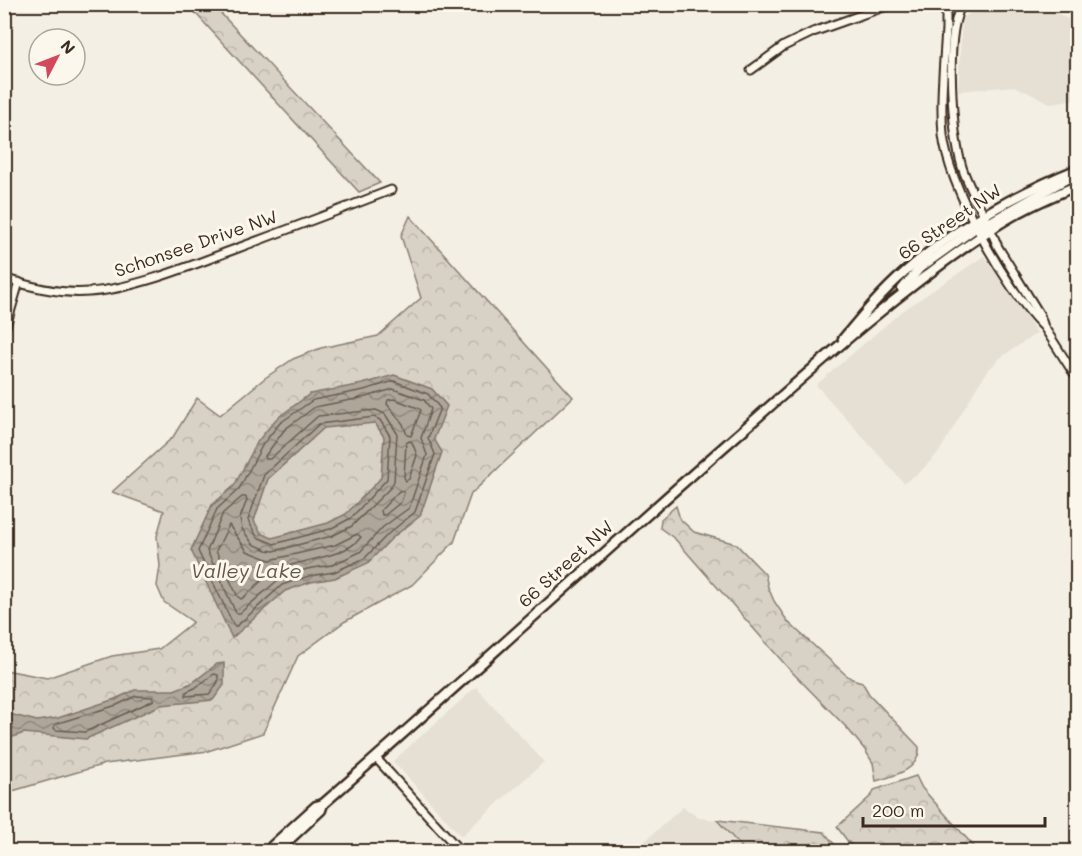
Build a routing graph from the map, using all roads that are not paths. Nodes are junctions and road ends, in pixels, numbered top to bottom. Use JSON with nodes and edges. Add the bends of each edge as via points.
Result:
{"nodes":[{"id":1,"x":892,"y":4,"type":"edge"},
{"id":2,"x":942,"y":5,"type":"edge"},
{"id":3,"x":963,"y":6,"type":"edge"},
{"id":4,"x":751,"y":70,"type":"dead end"},
{"id":5,"x":1077,"y":170,"type":"edge"},
{"id":6,"x":1077,"y":185,"type":"edge"},
{"id":7,"x":391,"y":190,"type":"dead end"},
{"id":8,"x":987,"y":223,"type":"junction"},
{"id":9,"x":976,"y":224,"type":"junction"},
{"id":10,"x":982,"y":235,"type":"junction"},
{"id":11,"x":4,"y":278,"type":"edge"},
{"id":12,"x":19,"y":282,"type":"junction"},
{"id":13,"x":894,"y":299,"type":"junction"},
{"id":14,"x":1044,"y":327,"type":"junction"},
{"id":15,"x":4,"y":333,"type":"edge"},
{"id":16,"x":833,"y":351,"type":"junction"},
{"id":17,"x":1077,"y":380,"type":"edge"},
{"id":18,"x":376,"y":758,"type":"junction"},
{"id":19,"x":323,"y":804,"type":"junction"},
{"id":20,"x":271,"y":852,"type":"edge"},
{"id":21,"x":276,"y":852,"type":"edge"},
{"id":22,"x":461,"y":852,"type":"edge"}],
"edges":[{"from":1,"to":4,"type":"street","via":[[813,32],[784,46]]},
{"from":2,"to":3,"type":"street","via":[[953,11]]},
{"from":2,"to":9,"type":"street","via":[[946,13],[942,104],[945,144],[956,183]]},
{"from":3,"to":8,"type":"street","via":[[953,31],[955,138],[967,180]]},
{"from":5,"to":8,"type":"main road","name":"66 Street NW","via":[[1051,180]]},
{"from":6,"to":8,"type":"main road","name":"66 Street NW"},
{"from":7,"to":12,"type":"street","name":"Schonsee Drive NW","via":[[206,260],[117,287],[80,292]]},
{"from":8,"to":9,"type":"main road","name":"66 Street NW"},
{"from":8,"to":10,"type":"main road","name":"66 Street NW"},
{"from":8,"to":14,"type":"street"},
{"from":9,"to":10,"type":"street"},
{"from":9,"to":13,"type":"main road","via":[[914,273]]},
{"from":9,"to":16,"type":"main road","name":"66 Street NW","via":[[903,273]]},
{"from":10,"to":13,"type":"main road","name":"66 Street NW"},
{"from":10,"to":14,"type":"street","via":[[1008,280]]},
{"from":11,"to":12,"type":"street","name":"Schonsee Drive NW"},
{"from":12,"to":15,"type":"street"},
{"from":13,"to":16,"type":"main road","name":"66 Street NW"},
{"from":14,"to":17,"type":"street"},
{"from":16,"to":18,"type":"main road","name":"66 Street NW"},
{"from":18,"to":19,"type":"main road","name":"66 Street NW"},
{"from":18,"to":22,"type":"street"},
{"from":19,"to":20,"type":"main road","name":"66 Street NW","via":[[272,846]]},
{"from":19,"to":21,"type":"main road","name":"66 Street NW"}]}
